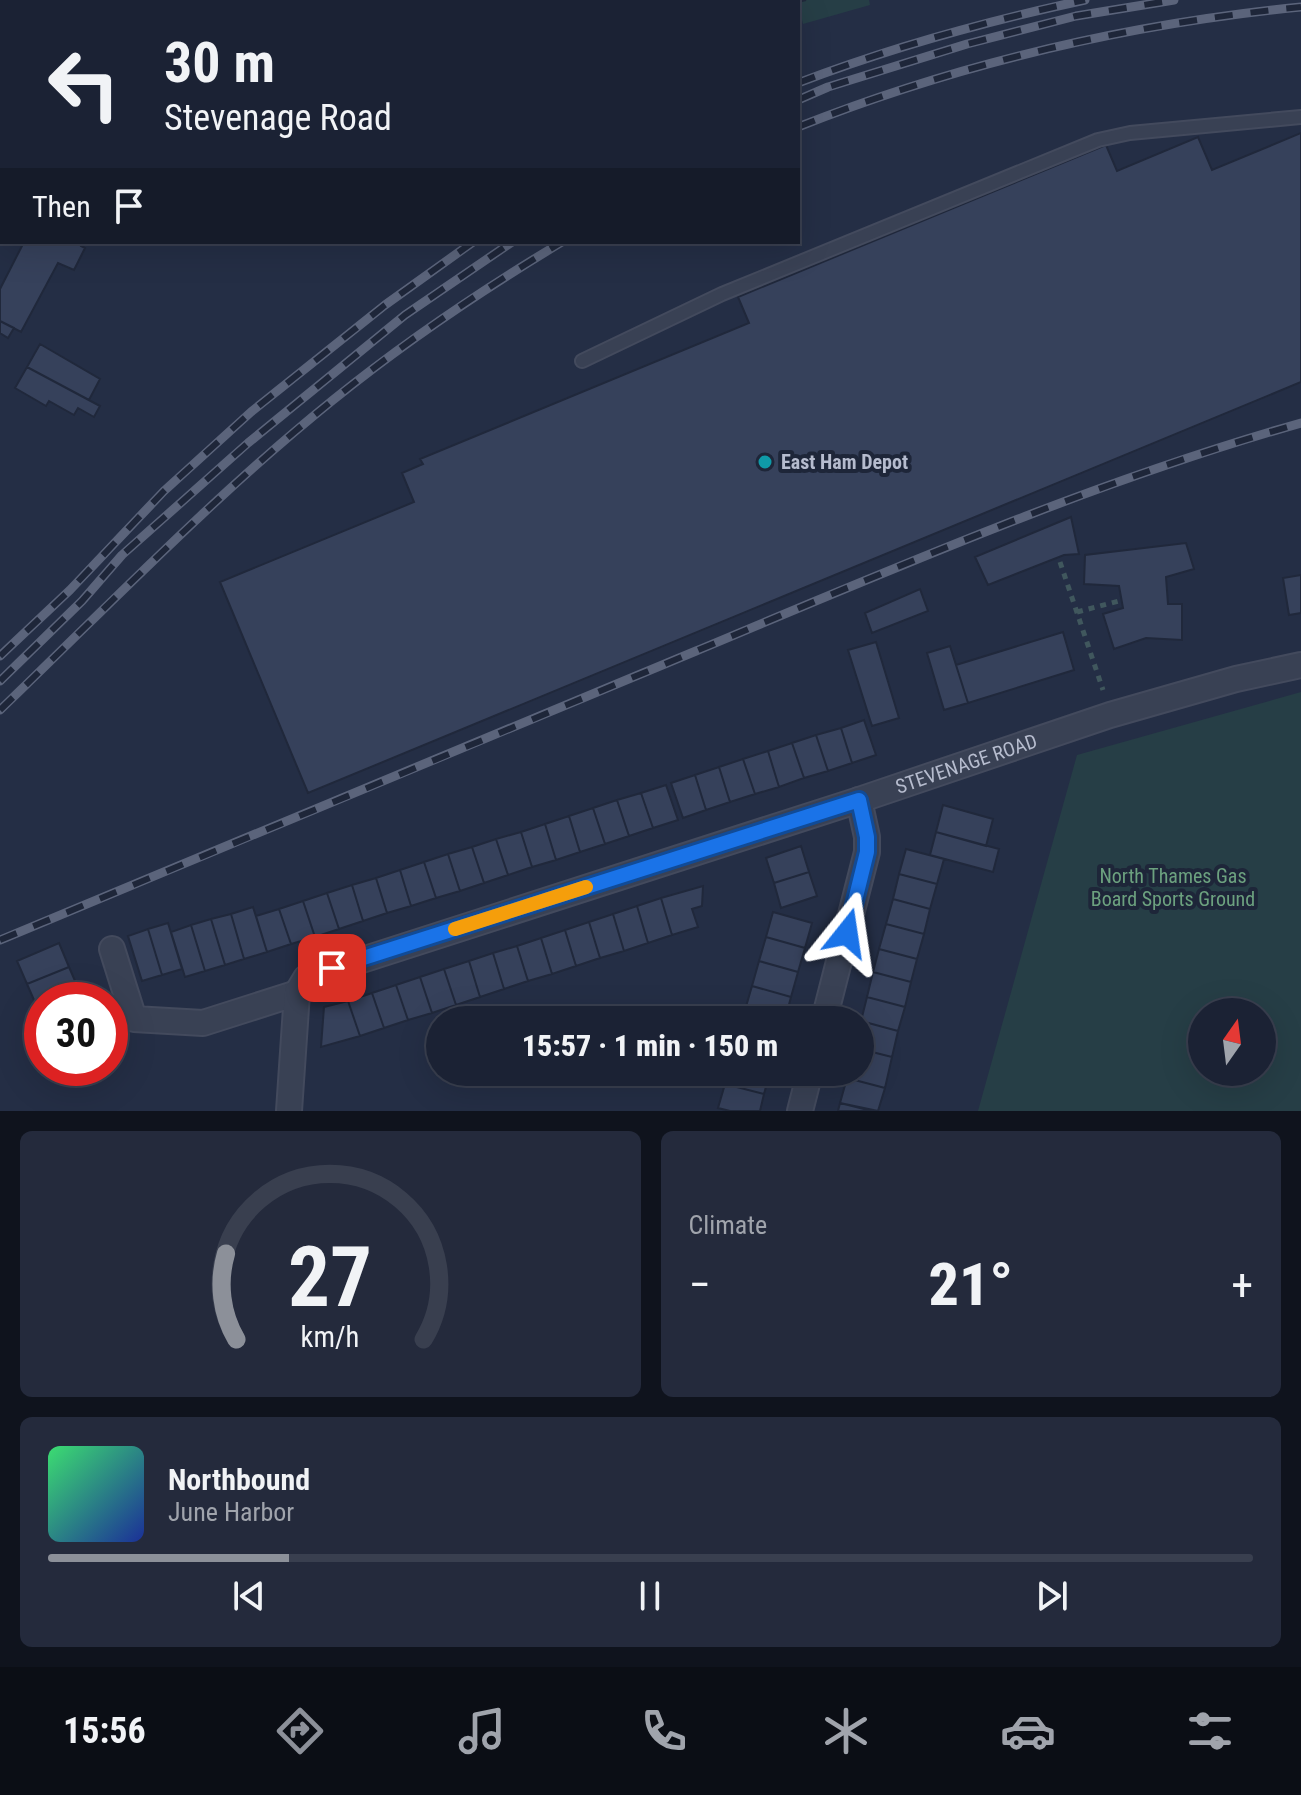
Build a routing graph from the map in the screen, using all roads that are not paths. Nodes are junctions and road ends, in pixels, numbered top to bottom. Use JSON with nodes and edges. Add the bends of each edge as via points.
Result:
{"nodes":[{"id":1,"x":1301,"y":117,"type":"edge"},
{"id":2,"x":582,"y":361,"type":"dead end"},
{"id":3,"x":1301,"y":665,"type":"edge"},
{"id":4,"x":859,"y":800,"type":"junction"},
{"id":5,"x":112,"y":949,"type":"dead end"},
{"id":6,"x":117,"y":982,"type":"edge"},
{"id":7,"x":297,"y":993,"type":"junction"},
{"id":8,"x":828,"y":1006,"type":"edge"},
{"id":9,"x":128,"y":1020,"type":"edge"},
{"id":10,"x":806,"y":1086,"type":"edge"},
{"id":11,"x":289,"y":1111,"type":"edge"},
{"id":12,"x":800,"y":1111,"type":"edge"}],
"edges":[{"from":1,"to":2,"type":"lane","via":[[1098,140],[722,294]]},
{"from":3,"to":4,"type":"street","name":"STEVENAGE ROAD","via":[[1110,715]]},
{"from":4,"to":7,"type":"street","name":"STEVENAGE ROAD","via":[[317,973],[306,978]]},
{"from":4,"to":8,"type":"street","via":[[867,852]]},
{"from":5,"to":6,"type":"street"},
{"from":7,"to":9,"type":"street","via":[[203,1023]]},
{"from":7,"to":11,"type":"street"},
{"from":10,"to":12,"type":"street"}]}
